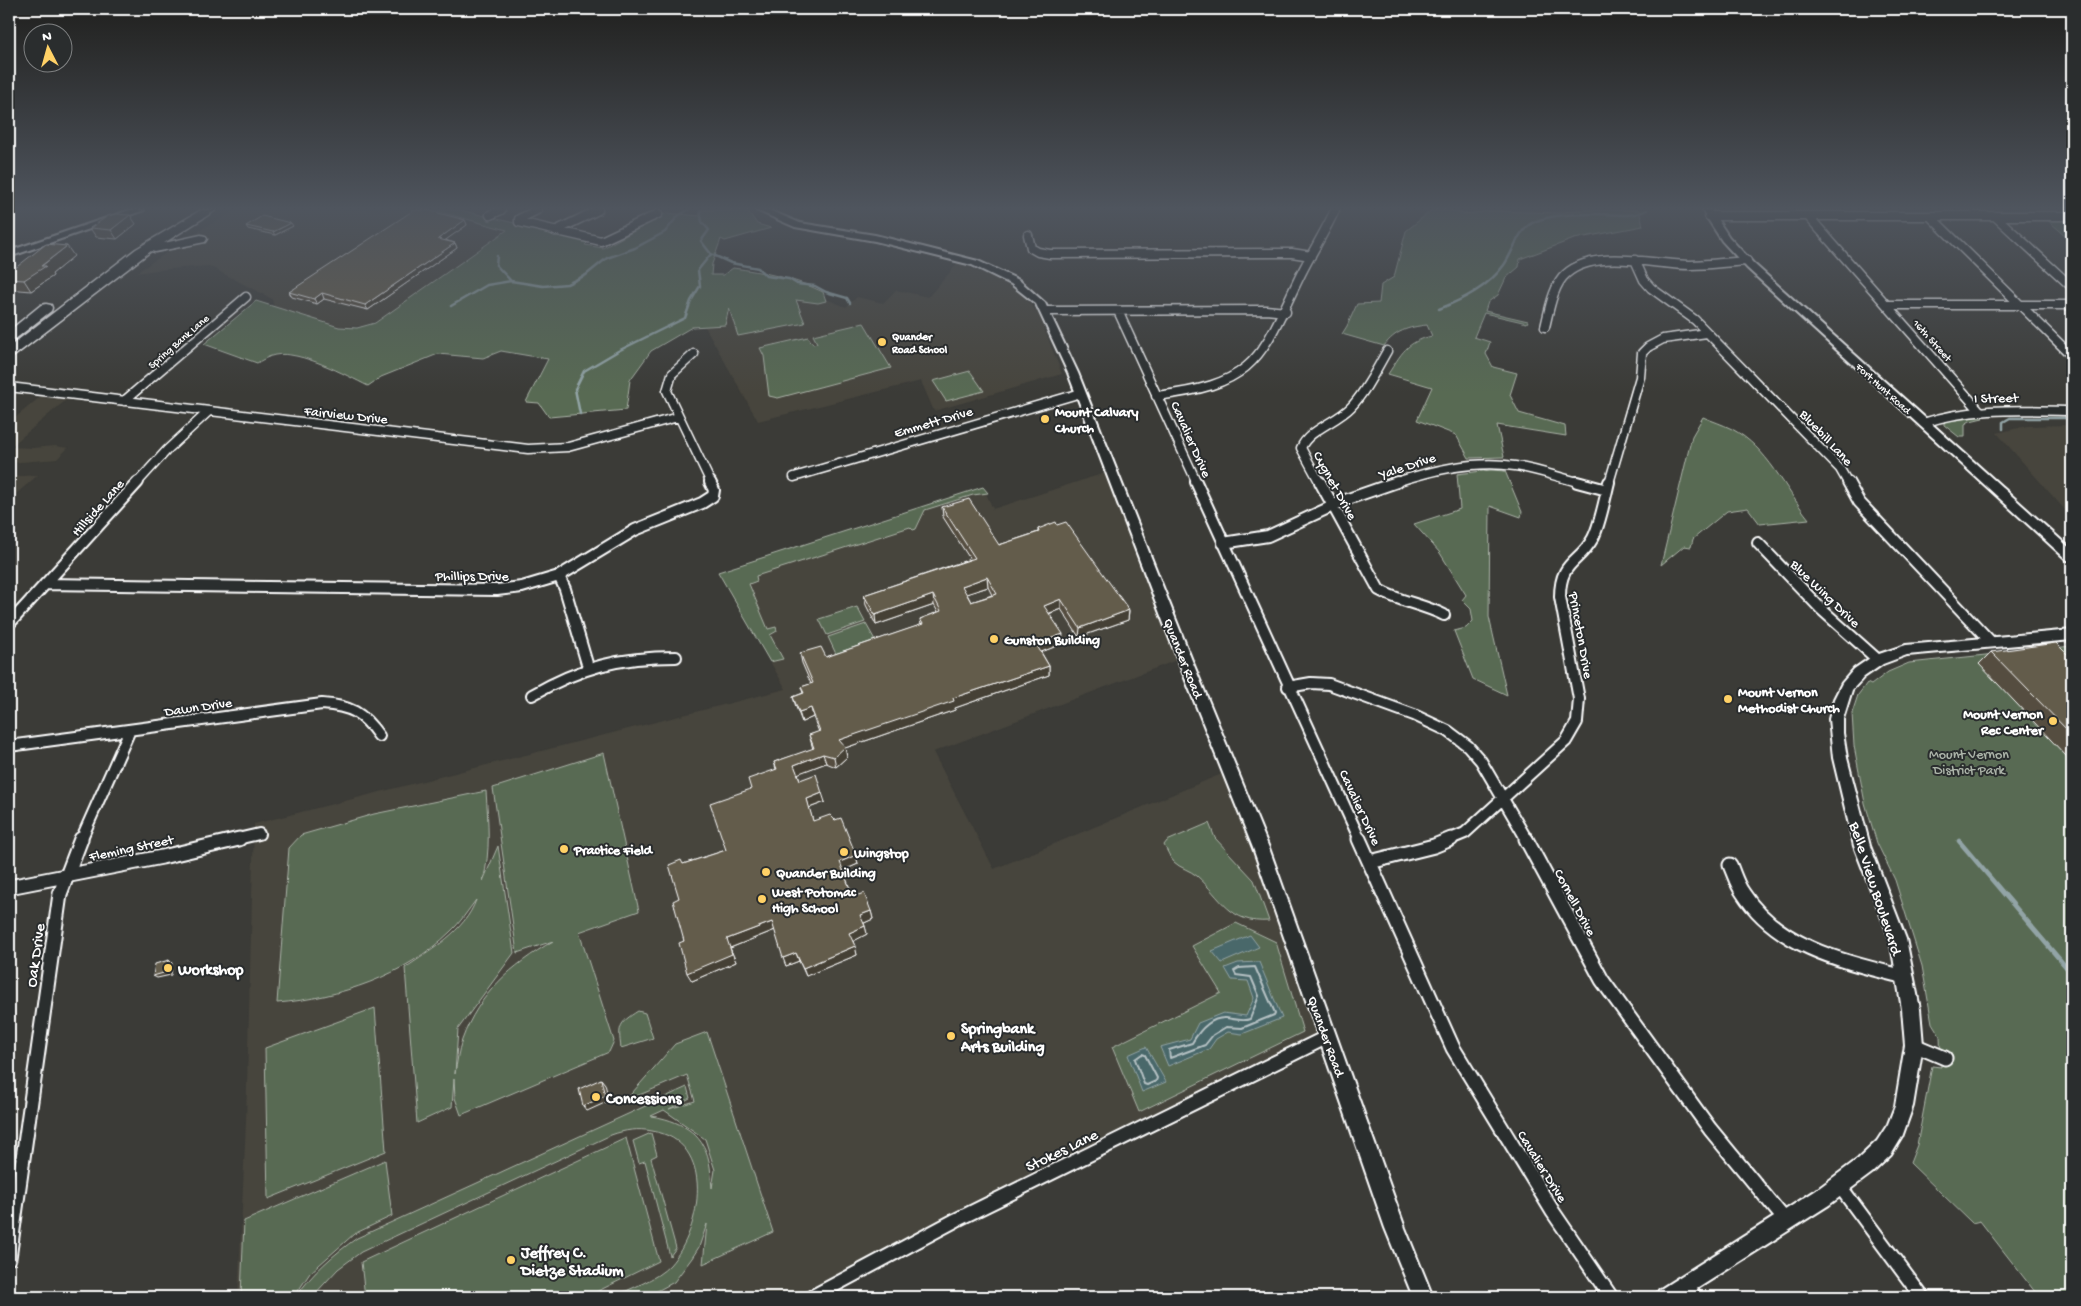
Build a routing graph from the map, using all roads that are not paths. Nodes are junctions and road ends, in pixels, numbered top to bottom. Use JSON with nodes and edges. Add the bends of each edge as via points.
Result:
{"nodes":[{"id":1,"x":94,"y":271,"type":"edge"},
{"id":2,"x":115,"y":271,"type":"edge"},
{"id":3,"x":992,"y":271,"type":"edge"},
{"id":4,"x":1304,"y":271,"type":"edge"},
{"id":5,"x":1571,"y":271,"type":"edge"},
{"id":6,"x":1640,"y":271,"type":"edge"},
{"id":7,"x":1758,"y":271,"type":"edge"},
{"id":8,"x":1857,"y":271,"type":"edge"},
{"id":9,"x":1986,"y":271,"type":"edge"},
{"id":10,"x":2055,"y":271,"type":"edge"},
{"id":11,"x":2072,"y":287,"type":"edge"},
{"id":12,"x":246,"y":297,"type":"dead end"},
{"id":13,"x":1887,"y":305,"type":"junction"},
{"id":14,"x":2020,"y":305,"type":"junction"},
{"id":15,"x":2072,"y":305,"type":"edge"},
{"id":16,"x":1045,"y":311,"type":"junction"},
{"id":17,"x":1118,"y":311,"type":"junction"},
{"id":18,"x":1286,"y":312,"type":"junction"},
{"id":19,"x":1545,"y":328,"type":"dead end"},
{"id":20,"x":1707,"y":333,"type":"junction"},
{"id":21,"x":9,"y":337,"type":"edge"},
{"id":22,"x":1387,"y":352,"type":"dead end"},
{"id":23,"x":9,"y":353,"type":"edge"},
{"id":24,"x":694,"y":354,"type":"dead end"},
{"id":25,"x":2072,"y":356,"type":"edge"},
{"id":26,"x":9,"y":387,"type":"edge"},
{"id":27,"x":1082,"y":393,"type":"junction"},
{"id":28,"x":1156,"y":396,"type":"junction"},
{"id":29,"x":124,"y":401,"type":"junction"},
{"id":30,"x":1980,"y":411,"type":"junction"},
{"id":31,"x":2072,"y":411,"type":"edge"},
{"id":32,"x":208,"y":412,"type":"junction"},
{"id":33,"x":678,"y":416,"type":"junction"},
{"id":34,"x":1922,"y":423,"type":"junction"},
{"id":35,"x":794,"y":477,"type":"dead end"},
{"id":36,"x":1607,"y":490,"type":"junction"},
{"id":37,"x":1332,"y":506,"type":"junction"},
{"id":38,"x":1223,"y":543,"type":"junction"},
{"id":39,"x":1758,"y":543,"type":"dead end"},
{"id":40,"x":2072,"y":557,"type":"edge"},
{"id":41,"x":559,"y":576,"type":"junction"},
{"id":42,"x":45,"y":584,"type":"junction"},
{"id":43,"x":1444,"y":615,"type":"dead end"},
{"id":44,"x":9,"y":624,"type":"edge"},
{"id":45,"x":2072,"y":635,"type":"edge"},
{"id":46,"x":1991,"y":642,"type":"junction"},
{"id":47,"x":676,"y":657,"type":"dead end"},
{"id":48,"x":1878,"y":660,"type":"junction"},
{"id":49,"x":588,"y":666,"type":"junction"},
{"id":50,"x":1288,"y":686,"type":"junction"},
{"id":51,"x":532,"y":695,"type":"dead end"},
{"id":52,"x":130,"y":730,"type":"junction"},
{"id":53,"x":379,"y":736,"type":"dead end"},
{"id":54,"x":9,"y":746,"type":"edge"},
{"id":55,"x":1504,"y":799,"type":"junction"},
{"id":56,"x":259,"y":834,"type":"dead end"},
{"id":57,"x":1370,"y":862,"type":"junction"},
{"id":58,"x":1730,"y":865,"type":"dead end"},
{"id":59,"x":66,"y":876,"type":"junction"},
{"id":60,"x":9,"y":887,"type":"edge"},
{"id":61,"x":1905,"y":976,"type":"junction"},
{"id":62,"x":1328,"y":1037,"type":"junction"},
{"id":63,"x":1914,"y":1045,"type":"junction"},
{"id":64,"x":1945,"y":1058,"type":"dead end"},
{"id":65,"x":1839,"y":1185,"type":"junction"},
{"id":66,"x":1785,"y":1220,"type":"junction"},
{"id":67,"x":9,"y":1258,"type":"edge"},
{"id":68,"x":1690,"y":1291,"type":"edge"},
{"id":69,"x":812,"y":1297,"type":"edge"},
{"id":70,"x":1423,"y":1297,"type":"edge"},
{"id":71,"x":1611,"y":1297,"type":"edge"},
{"id":72,"x":1666,"y":1297,"type":"edge"},
{"id":73,"x":1922,"y":1297,"type":"edge"}],
"edges":[{"from":1,"to":21,"type":"highway"},
{"from":2,"to":23,"type":"highway"},
{"from":3,"to":16,"type":"main road","name":"Quander Road","via":[[1015,282],[1035,297]]},
{"from":4,"to":18,"type":"street"},
{"from":5,"to":19,"type":"street","via":[[1560,282]]},
{"from":6,"to":20,"type":"street","name":"Bluebill Lane","via":[[1651,288],[1695,320]]},
{"from":7,"to":34,"type":"main road","name":"Fort Hunt Road"},
{"from":8,"to":13,"type":"street","name":"16th Street"},
{"from":9,"to":14,"type":"street"},
{"from":10,"to":11,"type":"street"},
{"from":12,"to":29,"type":"street","name":"Spring Bank Lane"},
{"from":13,"to":14,"type":"street"},
{"from":13,"to":30,"type":"street","name":"16th Street"},
{"from":14,"to":15,"type":"street"},
{"from":14,"to":25,"type":"street"},
{"from":16,"to":17,"type":"street"},
{"from":16,"to":27,"type":"main road","name":"Quander Road"},
{"from":17,"to":18,"type":"street"},
{"from":17,"to":28,"type":"street","name":"Cavalier Drive"},
{"from":18,"to":28,"type":"street","via":[[1266,344],[1239,374],[1205,388]]},
{"from":20,"to":36,"type":"street","name":"Princeton Drive","via":[[1666,338],[1651,344],[1642,353],[1640,377]]},
{"from":20,"to":46,"type":"street","name":"Bluebill Lane","via":[[1840,469],[1859,502]]},
{"from":22,"to":37,"type":"street","name":"Cygnet Drive","via":[[1353,405],[1302,443],[1303,453]]},
{"from":24,"to":33,"type":"street","name":"Phillips Drive","via":[[678,367],[667,385]]},
{"from":26,"to":29,"type":"street","name":"Fairview Drive"},
{"from":27,"to":35,"type":"street","name":"Emmett Drive"},
{"from":27,"to":62,"type":"main road","name":"Quander Road","via":[[1261,848]]},
{"from":28,"to":38,"type":"street","name":"Cavalier Drive"},
{"from":29,"to":32,"type":"street","name":"Fairview Drive"},
{"from":30,"to":31,"type":"street","name":"I Street"},
{"from":30,"to":34,"type":"street","name":"I Street","via":[[1956,413]]},
{"from":32,"to":33,"type":"street","name":"Fairview Drive","via":[[538,449],[568,447]]},
{"from":32,"to":42,"type":"street","name":"Hillside Lane","via":[[167,450]]},
{"from":33,"to":41,"type":"street","name":"Phillips Drive","via":[[719,493],[710,500],[635,530]]},
{"from":34,"to":40,"type":"main road","name":"Fort Hunt Road"},
{"from":36,"to":37,"type":"street","name":"Yale Drive","via":[[1529,469],[1470,464],[1430,471]]},
{"from":36,"to":55,"type":"street","name":"Princeton Drive","via":[[1593,538],[1567,566],[1560,583],[1579,699],[1577,722],[1566,741]]},
{"from":37,"to":38,"type":"street","name":"Yale Drive","via":[[1268,536]]},
{"from":37,"to":43,"type":"street","name":"Cygnet Drive","via":[[1379,590]]},
{"from":38,"to":50,"type":"street","name":"Cavalier Drive"},
{"from":39,"to":48,"type":"street","name":"Blue Wing Drive","via":[[1820,609]]},
{"from":41,"to":42,"type":"street","name":"Phillips Drive","via":[[522,587],[497,590]]},
{"from":41,"to":49,"type":"street"},
{"from":42,"to":44,"type":"street","name":"Hillside Lane"},
{"from":45,"to":46,"type":"main road","name":"Belle View Boulevard"},
{"from":46,"to":48,"type":"main road","name":"Belle View Boulevard","via":[[1906,650]]},
{"from":47,"to":49,"type":"street","via":[[641,657]]},
{"from":48,"to":61,"type":"main road","name":"Belle View Boulevard","via":[[1859,673],[1848,687],[1838,708],[1836,733],[1856,827],[1892,922]]},
{"from":49,"to":51,"type":"street"},
{"from":50,"to":55,"type":"street","name":"Cornell Drive","via":[[1329,684],[1437,725],[1458,738],[1481,761]]},
{"from":50,"to":57,"type":"street","name":"Cavalier Drive"},
{"from":52,"to":53,"type":"street","name":"Dawn Drive","via":[[322,704],[348,707],[361,713]]},
{"from":52,"to":54,"type":"street","name":"Dawn Drive"},
{"from":52,"to":59,"type":"street","name":"Oak Drive"},
{"from":55,"to":57,"type":"street","name":"Princeton Drive","via":[[1475,826],[1454,839]]},
{"from":55,"to":66,"type":"street","name":"Cornell Drive","via":[[1602,980],[1710,1129]]},
{"from":56,"to":59,"type":"street","name":"Fleming Street"},
{"from":57,"to":71,"type":"street","name":"Cavalier Drive","via":[[1453,1048],[1553,1212]]},
{"from":58,"to":61,"type":"street","via":[[1736,885],[1747,901],[1784,936],[1842,960]]},
{"from":59,"to":60,"type":"street","name":"Fleming Street"},
{"from":59,"to":67,"type":"street","name":"Oak Drive","via":[[54,928]]},
{"from":61,"to":63,"type":"main road","name":"Belle View Boulevard"},
{"from":62,"to":69,"type":"street","name":"Stokes Lane","via":[[899,1248]]},
{"from":62,"to":70,"type":"main road","name":"Quander Road","via":[[1395,1228]]},
{"from":63,"to":64,"type":"street"},
{"from":63,"to":65,"type":"main road","name":"Belle View Boulevard","via":[[1904,1106],[1895,1130],[1884,1148],[1866,1166]]},
{"from":65,"to":66,"type":"main road","name":"Belle View Boulevard"},
{"from":65,"to":73,"type":"street"},
{"from":66,"to":68,"type":"main road","name":"Belle View Boulevard"},
{"from":68,"to":72,"type":"main road","name":"Belle View Boulevard"}]}
